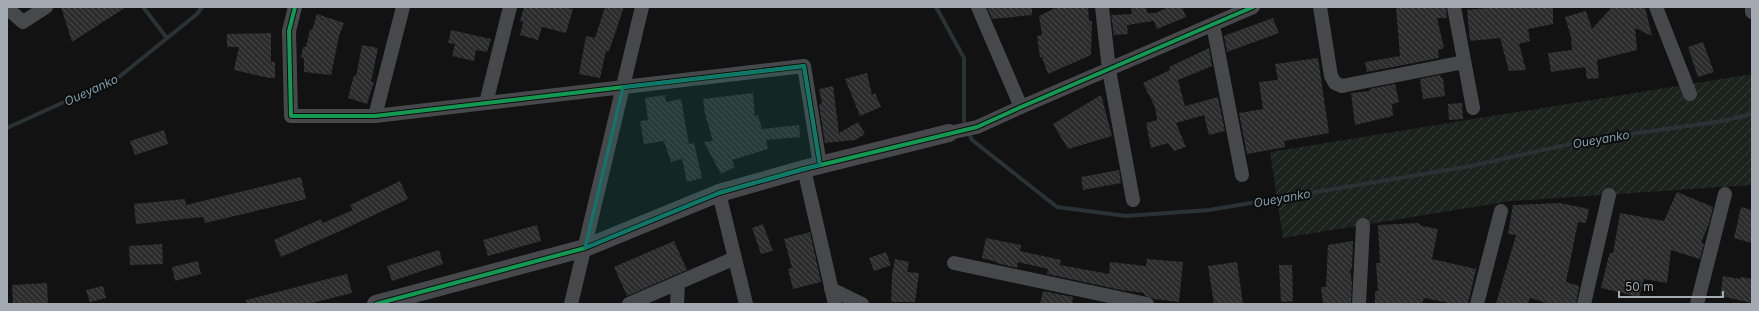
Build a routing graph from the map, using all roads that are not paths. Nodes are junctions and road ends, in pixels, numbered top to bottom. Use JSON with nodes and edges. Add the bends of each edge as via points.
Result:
{"nodes":[{"id":1,"x":46,"y":7,"type":"edge"},
{"id":2,"x":295,"y":7,"type":"edge"},
{"id":3,"x":403,"y":7,"type":"edge"},
{"id":4,"x":510,"y":7,"type":"edge"},
{"id":5,"x":642,"y":7,"type":"edge"},
{"id":6,"x":978,"y":7,"type":"edge"},
{"id":7,"x":1102,"y":7,"type":"edge"},
{"id":8,"x":1254,"y":7,"type":"edge"},
{"id":9,"x":1320,"y":7,"type":"edge"},
{"id":10,"x":1454,"y":7,"type":"edge"},
{"id":11,"x":1656,"y":7,"type":"edge"},
{"id":12,"x":1752,"y":7,"type":"edge"},
{"id":13,"x":7,"y":8,"type":"edge"},
{"id":14,"x":1752,"y":12,"type":"edge"},
{"id":15,"x":1213,"y":25,"type":"junction"},
{"id":16,"x":1464,"y":62,"type":"junction"},
{"id":17,"x":1109,"y":70,"type":"junction"},
{"id":18,"x":623,"y":87,"type":"junction"},
{"id":19,"x":1690,"y":94,"type":"dead end"},
{"id":20,"x":486,"y":103,"type":"junction"},
{"id":21,"x":1021,"y":106,"type":"junction"},
{"id":22,"x":1473,"y":108,"type":"dead end"},
{"id":23,"x":375,"y":116,"type":"junction"},
{"id":24,"x":949,"y":134,"type":"joint"},
{"id":25,"x":812,"y":167,"type":"junction"},
{"id":26,"x":1242,"y":175,"type":"dead end"},
{"id":27,"x":719,"y":192,"type":"junction"},
{"id":28,"x":1725,"y":194,"type":"dead end"},
{"id":29,"x":1609,"y":196,"type":"dead end"},
{"id":30,"x":1133,"y":200,"type":"dead end"},
{"id":31,"x":1501,"y":211,"type":"dead end"},
{"id":32,"x":1363,"y":224,"type":"dead end"},
{"id":33,"x":585,"y":248,"type":"junction"},
{"id":34,"x":735,"y":258,"type":"junction"},
{"id":35,"x":954,"y":263,"type":"dead end"},
{"id":36,"x":678,"y":283,"type":"junction"},
{"id":37,"x":832,"y":289,"type":"junction"},
{"id":38,"x":376,"y":304,"type":"edge"},
{"id":39,"x":571,"y":304,"type":"edge"},
{"id":40,"x":629,"y":304,"type":"edge"},
{"id":41,"x":677,"y":304,"type":"edge"},
{"id":42,"x":746,"y":304,"type":"edge"},
{"id":43,"x":835,"y":304,"type":"edge"},
{"id":44,"x":862,"y":304,"type":"edge"},
{"id":45,"x":1147,"y":304,"type":"edge"},
{"id":46,"x":1358,"y":304,"type":"edge"},
{"id":47,"x":1477,"y":304,"type":"edge"},
{"id":48,"x":1584,"y":304,"type":"edge"},
{"id":49,"x":1697,"y":304,"type":"edge"}],
"edges":[{"from":1,"to":13,"type":"street","via":[[23,22]]},
{"from":2,"to":23,"type":"street","via":[[289,31],[291,116]]},
{"from":3,"to":23,"type":"street"},
{"from":4,"to":20,"type":"street"},
{"from":5,"to":18,"type":"street"},
{"from":6,"to":21,"type":"street"},
{"from":7,"to":17,"type":"street"},
{"from":8,"to":15,"type":"street"},
{"from":9,"to":16,"type":"street","via":[[1331,76],[1342,86]]},
{"from":10,"to":16,"type":"street"},
{"from":11,"to":19,"type":"street"},
{"from":12,"to":14,"type":"street"},
{"from":15,"to":17,"type":"street"},
{"from":15,"to":26,"type":"street"},
{"from":16,"to":22,"type":"street"},
{"from":17,"to":21,"type":"street"},
{"from":17,"to":30,"type":"street"},
{"from":18,"to":20,"type":"street"},
{"from":18,"to":25,"type":"street","via":[[804,66]]},
{"from":18,"to":33,"type":"street"},
{"from":20,"to":23,"type":"street"},
{"from":21,"to":24,"type":"street","via":[[977,128]]},
{"from":24,"to":25,"type":"street"},
{"from":25,"to":27,"type":"street"},
{"from":25,"to":37,"type":"street"},
{"from":27,"to":33,"type":"street"},
{"from":27,"to":34,"type":"street"},
{"from":28,"to":49,"type":"street"},
{"from":29,"to":48,"type":"street"},
{"from":31,"to":47,"type":"street"},
{"from":32,"to":46,"type":"street"},
{"from":33,"to":38,"type":"street"},
{"from":33,"to":39,"type":"street"},
{"from":34,"to":36,"type":"street"},
{"from":34,"to":42,"type":"street"},
{"from":35,"to":45,"type":"street"},
{"from":36,"to":40,"type":"street"},
{"from":36,"to":41,"type":"street"},
{"from":37,"to":43,"type":"street"},
{"from":37,"to":44,"type":"street"}]}
